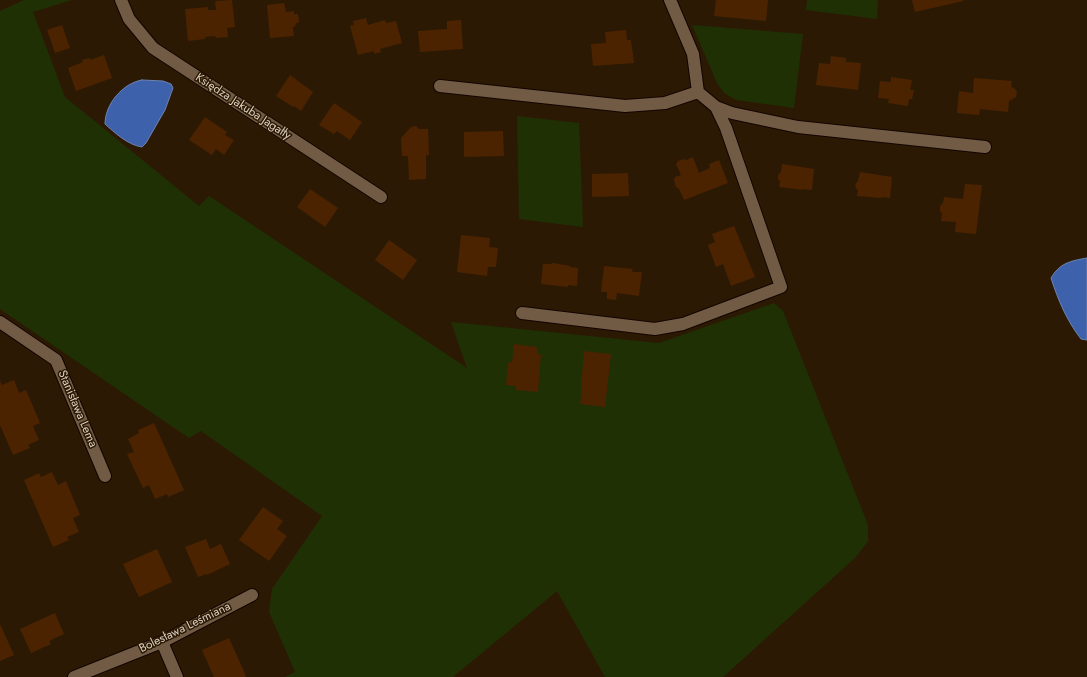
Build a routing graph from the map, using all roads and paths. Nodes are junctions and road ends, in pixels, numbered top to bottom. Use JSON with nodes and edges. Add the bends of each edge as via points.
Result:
{"nodes":[{"id":1,"x":121,"y":0,"type":"edge"},
{"id":2,"x":670,"y":0,"type":"edge"},
{"id":3,"x":440,"y":86,"type":"dead end"},
{"id":4,"x":698,"y":92,"type":"junction"},
{"id":5,"x":716,"y":107,"type":"junction"},
{"id":6,"x":985,"y":147,"type":"dead end"},
{"id":7,"x":381,"y":198,"type":"dead end"},
{"id":8,"x":522,"y":313,"type":"dead end"},
{"id":9,"x":0,"y":322,"type":"edge"},
{"id":10,"x":105,"y":476,"type":"dead end"},
{"id":11,"x":252,"y":595,"type":"dead end"},
{"id":12,"x":162,"y":642,"type":"junction"},
{"id":13,"x":74,"y":677,"type":"edge"},
{"id":14,"x":177,"y":677,"type":"edge"}],
"edges":[{"from":1,"to":7,"type":"street","name":"Księdza Jakuba Jagałły","via":[[129,19],[153,48]]},
{"from":2,"to":4,"type":"street","via":[[693,54]]},
{"from":3,"to":4,"type":"street","via":[[625,106],[665,103]]},
{"from":4,"to":5,"type":"street"},
{"from":5,"to":6,"type":"street","via":[[732,113],[798,127]]},
{"from":5,"to":8,"type":"street","via":[[726,128],[781,286],[683,324],[655,329]]},
{"from":9,"to":10,"type":"street","name":"Stanisława Lema","via":[[56,360]]},
{"from":11,"to":12,"type":"street","name":"Bolesława Leśmiana"},
{"from":12,"to":13,"type":"street","name":"Bolesława Leśmiana"},
{"from":12,"to":14,"type":"street"}]}
